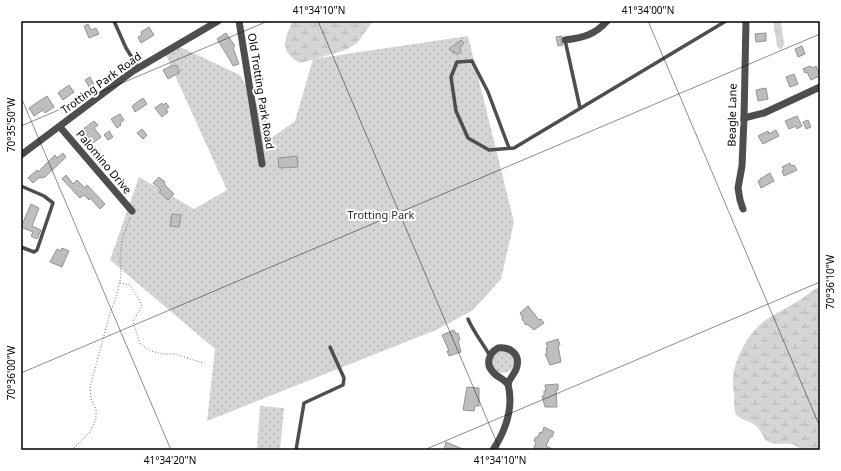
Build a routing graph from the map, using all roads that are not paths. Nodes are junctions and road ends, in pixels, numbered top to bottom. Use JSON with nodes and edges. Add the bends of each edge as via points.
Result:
{"nodes":[{"id":1,"x":114,"y":21,"type":"edge"},
{"id":2,"x":218,"y":21,"type":"edge"},
{"id":3,"x":239,"y":21,"type":"edge"},
{"id":4,"x":607,"y":21,"type":"edge"},
{"id":5,"x":726,"y":21,"type":"edge"},
{"id":6,"x":746,"y":21,"type":"edge"},
{"id":7,"x":565,"y":40,"type":"joint"},
{"id":8,"x":138,"y":67,"type":"junction"},
{"id":9,"x":820,"y":87,"type":"edge"},
{"id":10,"x":580,"y":108,"type":"junction"},
{"id":11,"x":744,"y":118,"type":"junction"},
{"id":12,"x":60,"y":127,"type":"junction"},
{"id":13,"x":509,"y":148,"type":"junction"},
{"id":14,"x":21,"y":155,"type":"edge"},
{"id":15,"x":262,"y":164,"type":"dead end"},
{"id":16,"x":21,"y":186,"type":"edge"},
{"id":17,"x":743,"y":209,"type":"dead end"},
{"id":18,"x":132,"y":211,"type":"road end"},
{"id":19,"x":21,"y":247,"type":"edge"},
{"id":20,"x":468,"y":318,"type":"dead end"},
{"id":21,"x":330,"y":347,"type":"dead end"},
{"id":22,"x":490,"y":356,"type":"junction"},
{"id":23,"x":508,"y":384,"type":"junction"},
{"id":24,"x":296,"y":450,"type":"edge"},
{"id":25,"x":493,"y":450,"type":"edge"}],
"edges":[{"from":1,"to":8,"type":"lane"},
{"from":2,"to":8,"type":"street","name":"Trotting Park Road"},
{"from":3,"to":15,"type":"street","name":"Old Trotting Park Road"},
{"from":4,"to":7,"type":"street","via":[[589,36]]},
{"from":5,"to":10,"type":"lane"},
{"from":6,"to":11,"type":"street","name":"Beagle Lane"},
{"from":7,"to":10,"type":"lane"},
{"from":8,"to":12,"type":"street","name":"Trotting Park Road"},
{"from":9,"to":11,"type":"street","via":[[764,113]]},
{"from":10,"to":13,"type":"lane","via":[[514,148]]},
{"from":11,"to":17,"type":"street","name":"Beagle Lane","via":[[742,166],[738,188]]},
{"from":12,"to":14,"type":"street","name":"Trotting Park Road"},
{"from":12,"to":18,"type":"street","name":"Palomino Drive"},
{"from":13,"to":13,"type":"lane","via":[[488,92],[472,61],[457,62],[452,76],[456,111],[468,138],[489,150]]},
{"from":16,"to":19,"type":"lane","via":[[53,203],[37,250],[34,252]]},
{"from":20,"to":22,"type":"lane","via":[[474,334]]},
{"from":21,"to":24,"type":"lane","via":[[344,378],[343,385],[304,403]]},
{"from":22,"to":23,"type":"street","via":[[492,372]]},
{"from":22,"to":23,"type":"street","via":[[495,350],[502,348],[510,349],[516,354],[517,366]]},
{"from":23,"to":25,"type":"street","via":[[508,415]]}]}
